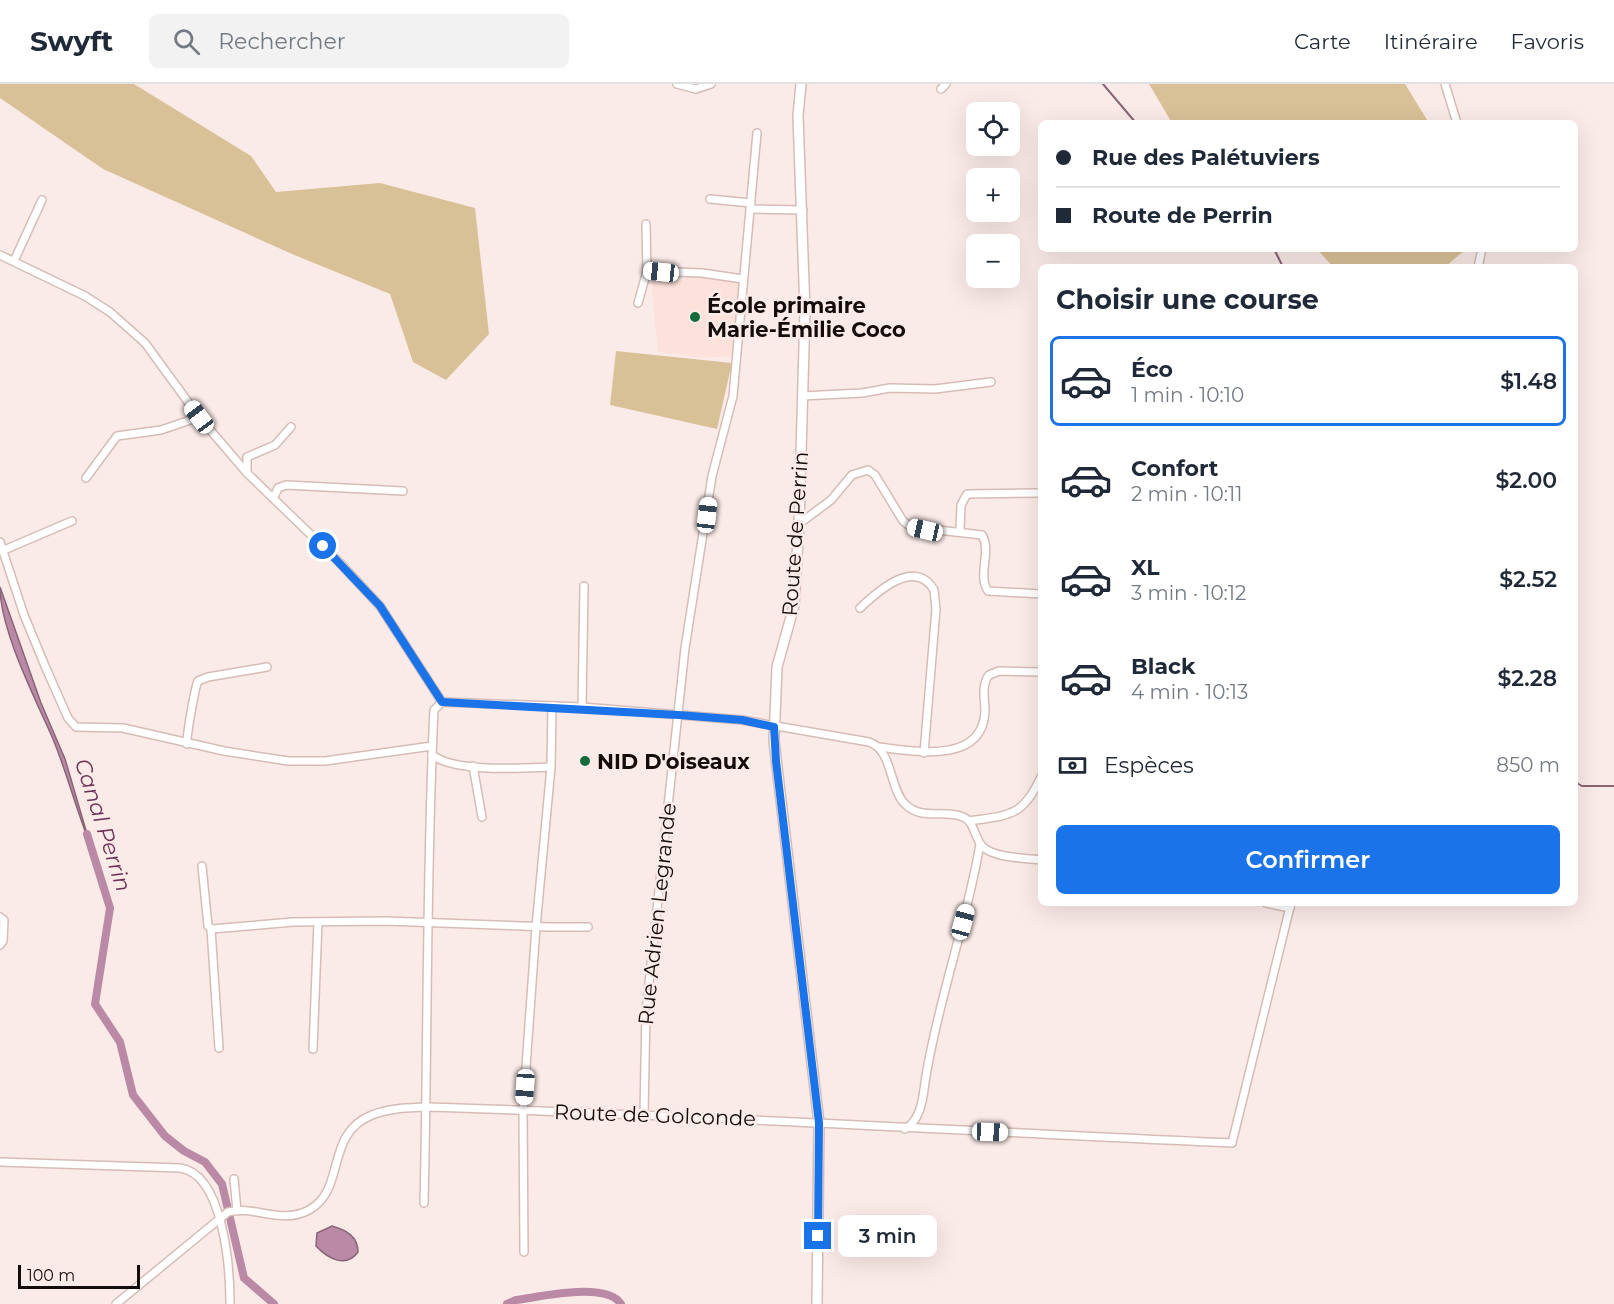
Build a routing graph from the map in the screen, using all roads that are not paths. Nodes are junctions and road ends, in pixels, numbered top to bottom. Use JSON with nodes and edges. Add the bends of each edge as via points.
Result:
{"nodes":[{"id":1,"x":677,"y":84,"type":"edge"},
{"id":2,"x":711,"y":84,"type":"edge"},
{"id":3,"x":801,"y":84,"type":"edge"},
{"id":4,"x":1445,"y":84,"type":"edge"},
{"id":5,"x":1455,"y":120,"type":"edge"},
{"id":6,"x":758,"y":133,"type":"dead end"},
{"id":7,"x":710,"y":199,"type":"dead end"},
{"id":8,"x":42,"y":200,"type":"dead end"},
{"id":9,"x":751,"y":206,"type":"junction"},
{"id":10,"x":803,"y":210,"type":"junction"},
{"id":11,"x":646,"y":224,"type":"dead end"},
{"id":12,"x":0,"y":255,"type":"edge"},
{"id":13,"x":14,"y":261,"type":"junction"},
{"id":14,"x":647,"y":271,"type":"junction"},
{"id":15,"x":743,"y":279,"type":"junction"},
{"id":16,"x":638,"y":303,"type":"dead end"},
{"id":17,"x":991,"y":382,"type":"dead end"},
{"id":18,"x":802,"y":396,"type":"junction"},
{"id":19,"x":199,"y":417,"type":"junction"},
{"id":20,"x":291,"y":427,"type":"dead end"},
{"id":21,"x":247,"y":472,"type":"junction"},
{"id":22,"x":86,"y":478,"type":"dead end"},
{"id":23,"x":403,"y":491,"type":"dead end"},
{"id":24,"x":1038,"y":494,"type":"edge"},
{"id":25,"x":274,"y":497,"type":"junction"},
{"id":26,"x":72,"y":521,"type":"dead end"},
{"id":27,"x":800,"y":524,"type":"junction"},
{"id":28,"x":960,"y":531,"type":"junction"},
{"id":29,"x":0,"y":542,"type":"edge"},
{"id":30,"x":4,"y":550,"type":"junction"},
{"id":31,"x":584,"y":586,"type":"dead end"},
{"id":32,"x":1038,"y":594,"type":"edge"},
{"id":33,"x":860,"y":608,"type":"dead end"},
{"id":34,"x":267,"y":667,"type":"dead end"},
{"id":35,"x":1038,"y":672,"type":"edge"},
{"id":36,"x":442,"y":702,"type":"junction"},
{"id":37,"x":552,"y":706,"type":"junction"},
{"id":38,"x":582,"y":707,"type":"junction"},
{"id":39,"x":679,"y":715,"type":"junction"},
{"id":40,"x":774,"y":727,"type":"junction"},
{"id":41,"x":187,"y":744,"type":"junction"},
{"id":42,"x":432,"y":746,"type":"junction"},
{"id":43,"x":879,"y":747,"type":"junction"},
{"id":44,"x":924,"y":753,"type":"junction"},
{"id":45,"x":432,"y":755,"type":"junction"},
{"id":46,"x":473,"y":766,"type":"junction"},
{"id":47,"x":551,"y":767,"type":"junction"},
{"id":48,"x":1038,"y":783,"type":"edge"},
{"id":49,"x":482,"y":818,"type":"dead end"},
{"id":50,"x":969,"y":821,"type":"junction"},
{"id":51,"x":980,"y":844,"type":"junction"},
{"id":52,"x":1038,"y":860,"type":"edge"},
{"id":53,"x":202,"y":866,"type":"dead end"},
{"id":54,"x":1291,"y":906,"type":"edge"},
{"id":55,"x":0,"y":916,"type":"edge"},
{"id":56,"x":427,"y":921,"type":"junction"},
{"id":57,"x":318,"y":922,"type":"junction"},
{"id":58,"x":536,"y":927,"type":"junction"},
{"id":59,"x":588,"y":927,"type":"dead end"},
{"id":60,"x":211,"y":929,"type":"junction"},
{"id":61,"x":0,"y":945,"type":"edge"},
{"id":62,"x":219,"y":1048,"type":"dead end"},
{"id":63,"x":313,"y":1049,"type":"dead end"},
{"id":64,"x":426,"y":1107,"type":"junction"},
{"id":65,"x":523,"y":1109,"type":"junction"},
{"id":66,"x":644,"y":1114,"type":"junction"},
{"id":67,"x":819,"y":1123,"type":"junction"},
{"id":68,"x":905,"y":1128,"type":"junction"},
{"id":69,"x":0,"y":1162,"type":"edge"},
{"id":70,"x":234,"y":1179,"type":"dead end"},
{"id":71,"x":424,"y":1203,"type":"dead end"},
{"id":72,"x":237,"y":1211,"type":"junction"},
{"id":73,"x":219,"y":1218,"type":"junction"},
{"id":74,"x":524,"y":1252,"type":"dead end"},
{"id":75,"x":116,"y":1304,"type":"edge"},
{"id":76,"x":230,"y":1304,"type":"edge"},
{"id":77,"x":817,"y":1304,"type":"edge"}],
"edges":[{"from":1,"to":2,"type":"street","via":[[696,89]]},
{"from":3,"to":10,"type":"main road","name":"Route de Perrin","via":[[798,116]]},
{"from":4,"to":5,"type":"street"},
{"from":6,"to":9,"type":"street","name":"Rue Adrien Legrande"},
{"from":7,"to":9,"type":"street"},
{"from":8,"to":13,"type":"street"},
{"from":9,"to":10,"type":"street"},
{"from":9,"to":15,"type":"street","name":"Rue Adrien Legrande"},
{"from":10,"to":18,"type":"main road","name":"Route de Perrin"},
{"from":11,"to":14,"type":"street"},
{"from":12,"to":13,"type":"street"},
{"from":13,"to":19,"type":"street","via":[[85,296],[120,320],[155,354]]},
{"from":14,"to":15,"type":"street"},
{"from":14,"to":16,"type":"street"},
{"from":15,"to":39,"type":"street","name":"Rue Adrien Legrande","via":[[733,396],[712,476]]},
{"from":17,"to":18,"type":"street"},
{"from":18,"to":27,"type":"main road","name":"Route de Perrin"},
{"from":19,"to":21,"type":"street"},
{"from":19,"to":22,"type":"street","via":[[161,430],[117,436]]},
{"from":20,"to":21,"type":"street","via":[[275,445],[247,457]]},
{"from":21,"to":25,"type":"street"},
{"from":23,"to":25,"type":"street","via":[[286,485],[278,488]]},
{"from":24,"to":28,"type":"street","via":[[968,494],[962,501]]},
{"from":25,"to":36,"type":"street","via":[[380,606]]},
{"from":26,"to":30,"type":"street"},
{"from":27,"to":28,"type":"street","via":[[831,500],[852,475],[866,470],[875,475],[903,521],[925,530]]},
{"from":27,"to":40,"type":"main road","name":"Route de Perrin","via":[[794,606],[777,667]]},
{"from":28,"to":32,"type":"street","via":[[984,536],[984,583],[988,591]]},
{"from":29,"to":30,"type":"street"},
{"from":30,"to":41,"type":"street","via":[[24,615],[72,724],[81,728],[129,729]]},
{"from":31,"to":38,"type":"street"},
{"from":33,"to":44,"type":"street","via":[[888,584],[902,578],[921,579],[934,590],[936,609]]},
{"from":34,"to":41,"type":"street","via":[[198,681],[186,732]]},
{"from":35,"to":44,"type":"street","via":[[999,671],[989,675],[978,733],[958,747]]},
{"from":36,"to":37,"type":"street"},
{"from":36,"to":42,"type":"street","via":[[434,710]]},
{"from":37,"to":38,"type":"street"},
{"from":37,"to":47,"type":"street"},
{"from":38,"to":39,"type":"street"},
{"from":39,"to":40,"type":"street"},
{"from":39,"to":66,"type":"street","name":"Rue Adrien Legrande","via":[[646,1011]]},
{"from":40,"to":43,"type":"street","via":[[869,742]]},
{"from":40,"to":67,"type":"main road","name":"Route de Perrin"},
{"from":41,"to":42,"type":"street","via":[[260,758],[309,762]]},
{"from":42,"to":45,"type":"street"},
{"from":43,"to":44,"type":"street"},
{"from":43,"to":50,"type":"street","via":[[897,793],[906,805],[922,813],[959,816]]},
{"from":45,"to":46,"type":"street","via":[[444,762]]},
{"from":45,"to":56,"type":"street"},
{"from":46,"to":47,"type":"street"},
{"from":46,"to":49,"type":"street"},
{"from":47,"to":58,"type":"street"},
{"from":48,"to":50,"type":"street","via":[[1018,811]]},
{"from":50,"to":51,"type":"street"},
{"from":51,"to":52,"type":"street","via":[[993,852]]},
{"from":51,"to":68,"type":"street","via":[[975,877],[933,1035],[920,1107],[914,1122]]},
{"from":53,"to":60,"type":"street","via":[[206,916]]},
{"from":54,"to":68,"type":"street","name":"Route de Golconde","via":[[1232,1143]]},
{"from":55,"to":61,"type":"street","via":[[4,920]]},
{"from":56,"to":57,"type":"street"},
{"from":56,"to":58,"type":"street"},
{"from":56,"to":64,"type":"street"},
{"from":57,"to":60,"type":"street"},
{"from":57,"to":63,"type":"street"},
{"from":58,"to":59,"type":"street"},
{"from":58,"to":65,"type":"street"},
{"from":60,"to":62,"type":"street"},
{"from":64,"to":65,"type":"street","name":"Route de Golconde"},
{"from":64,"to":71,"type":"street"},
{"from":64,"to":72,"type":"street","name":"Route de Golconde","via":[[382,1111],[351,1128],[340,1146],[326,1192],[309,1209],[290,1216]]},
{"from":65,"to":66,"type":"street","name":"Route de Golconde"},
{"from":65,"to":74,"type":"street"},
{"from":66,"to":67,"type":"street","name":"Route de Golconde"},
{"from":67,"to":68,"type":"street","name":"Route de Golconde"},
{"from":67,"to":77,"type":"main road","name":"Route de Perrin"},
{"from":69,"to":73,"type":"street","via":[[187,1169],[202,1180]]},
{"from":70,"to":72,"type":"street"},
{"from":72,"to":73,"type":"street","name":"Route de Golconde"},
{"from":73,"to":75,"type":"street","name":"Route de Golconde"},
{"from":73,"to":76,"type":"street","via":[[228,1260]]}]}
